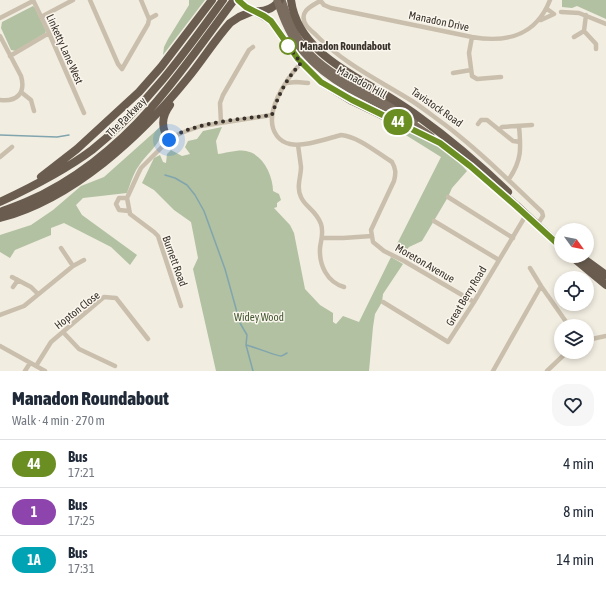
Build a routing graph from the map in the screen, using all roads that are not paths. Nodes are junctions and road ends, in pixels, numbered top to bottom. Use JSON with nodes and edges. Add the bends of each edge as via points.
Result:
{"nodes":[{"id":1,"x":33,"y":0,"type":"edge"},
{"id":2,"x":73,"y":0,"type":"edge"},
{"id":3,"x":90,"y":0,"type":"edge"},
{"id":4,"x":141,"y":0,"type":"edge"},
{"id":5,"x":212,"y":0,"type":"edge"},
{"id":6,"x":224,"y":0,"type":"edge"},
{"id":7,"x":277,"y":0,"type":"edge"},
{"id":8,"x":281,"y":0,"type":"edge"},
{"id":9,"x":291,"y":0,"type":"edge"},
{"id":10,"x":320,"y":0,"type":"edge"},
{"id":11,"x":550,"y":0,"type":"edge"},
{"id":12,"x":237,"y":1,"type":"edge"},
{"id":13,"x":547,"y":9,"type":"junction"},
{"id":14,"x":253,"y":11,"type":"junction"},
{"id":15,"x":561,"y":12,"type":"dead end"},
{"id":16,"x":156,"y":15,"type":"dead end"},
{"id":17,"x":586,"y":15,"type":"junction"},
{"id":18,"x":41,"y":17,"type":"junction"},
{"id":19,"x":0,"y":18,"type":"edge"},
{"id":20,"x":149,"y":18,"type":"junction"},
{"id":21,"x":540,"y":20,"type":"junction"},
{"id":22,"x":606,"y":24,"type":"edge"},
{"id":23,"x":584,"y":31,"type":"junction"},
{"id":24,"x":49,"y":34,"type":"junction"},
{"id":25,"x":0,"y":36,"type":"edge"},
{"id":26,"x":472,"y":37,"type":"junction"},
{"id":27,"x":574,"y":37,"type":"dead end"},
{"id":28,"x":253,"y":47,"type":"dead end"},
{"id":29,"x":596,"y":49,"type":"dead end"},
{"id":30,"x":10,"y":56,"type":"junction"},
{"id":31,"x":301,"y":63,"type":"junction"},
{"id":32,"x":471,"y":70,"type":"junction"},
{"id":33,"x":453,"y":73,"type":"dead end"},
{"id":34,"x":501,"y":77,"type":"dead end"},
{"id":35,"x":187,"y":80,"type":"junction"},
{"id":36,"x":286,"y":83,"type":"junction"},
{"id":37,"x":308,"y":83,"type":"dead end"},
{"id":38,"x":22,"y":92,"type":"junction"},
{"id":39,"x":0,"y":100,"type":"edge"},
{"id":40,"x":34,"y":110,"type":"dead end"},
{"id":41,"x":84,"y":113,"type":"dead end"},
{"id":42,"x":272,"y":115,"type":"junction"},
{"id":43,"x":221,"y":123,"type":"junction"},
{"id":44,"x":478,"y":124,"type":"dead end"},
{"id":45,"x":532,"y":125,"type":"dead end"},
{"id":46,"x":519,"y":126,"type":"junction"},
{"id":47,"x":436,"y":130,"type":"junction"},
{"id":48,"x":499,"y":130,"type":"junction"},
{"id":49,"x":169,"y":140,"type":"junction"},
{"id":50,"x":520,"y":142,"type":"junction"},
{"id":51,"x":440,"y":143,"type":"junction"},
{"id":52,"x":298,"y":145,"type":"junction"},
{"id":53,"x":12,"y":147,"type":"dead end"},
{"id":54,"x":0,"y":157,"type":"edge"},
{"id":55,"x":509,"y":178,"type":"junction"},
{"id":56,"x":448,"y":197,"type":"dead end"},
{"id":57,"x":127,"y":198,"type":"junction"},
{"id":58,"x":0,"y":201,"type":"edge"},
{"id":59,"x":129,"y":211,"type":"junction"},
{"id":60,"x":0,"y":212,"type":"edge"},
{"id":61,"x":526,"y":215,"type":"junction"},
{"id":62,"x":0,"y":218,"type":"edge"},
{"id":63,"x":434,"y":221,"type":"dead end"},
{"id":64,"x":537,"y":222,"type":"junction"},
{"id":65,"x":554,"y":235,"type":"edge"},
{"id":66,"x":372,"y":236,"type":"junction"},
{"id":67,"x":322,"y":238,"type":"junction"},
{"id":68,"x":513,"y":238,"type":"junction"},
{"id":69,"x":554,"y":240,"type":"edge"},
{"id":70,"x":61,"y":248,"type":"dead end"},
{"id":71,"x":84,"y":260,"type":"dead end"},
{"id":72,"x":499,"y":260,"type":"junction"},
{"id":73,"x":580,"y":263,"type":"edge"},
{"id":74,"x":586,"y":263,"type":"edge"},
{"id":75,"x":73,"y":266,"type":"junction"},
{"id":76,"x":530,"y":268,"type":"dead end"},
{"id":77,"x":12,"y":277,"type":"dead end"},
{"id":78,"x":18,"y":280,"type":"junction"},
{"id":79,"x":605,"y":283,"type":"edge"},
{"id":80,"x":541,"y":286,"type":"junction"},
{"id":81,"x":13,"y":287,"type":"dead end"},
{"id":82,"x":344,"y":287,"type":"dead end"},
{"id":83,"x":38,"y":294,"type":"junction"},
{"id":84,"x":383,"y":302,"type":"dead end"},
{"id":85,"x":474,"y":302,"type":"junction"},
{"id":86,"x":182,"y":303,"type":"dead end"},
{"id":87,"x":0,"y":315,"type":"edge"},
{"id":88,"x":564,"y":319,"type":"edge"},
{"id":89,"x":63,"y":332,"type":"junction"},
{"id":90,"x":606,"y":336,"type":"edge"},
{"id":91,"x":594,"y":339,"type":"edge"},
{"id":92,"x":148,"y":340,"type":"dead end"},
{"id":93,"x":0,"y":346,"type":"edge"},
{"id":94,"x":560,"y":359,"type":"edge"},
{"id":95,"x":30,"y":363,"type":"junction"},
{"id":96,"x":36,"y":366,"type":"junction"},
{"id":97,"x":108,"y":370,"type":"dead end"},
{"id":98,"x":26,"y":371,"type":"edge"},
{"id":99,"x":45,"y":371,"type":"edge"},
{"id":100,"x":493,"y":371,"type":"edge"},
{"id":101,"x":547,"y":371,"type":"edge"}],
"edges":[{"from":1,"to":18,"type":"street","name":"Linketty Lane West"},
{"from":1,"to":19,"type":"street"},
{"from":2,"to":18,"type":"street"},
{"from":3,"to":20,"type":"street","via":[[122,69]]},
{"from":4,"to":20,"type":"street"},
{"from":5,"to":58,"type":"highway","via":[[161,67],[122,108],[46,173]]},
{"from":6,"to":58,"type":"highway","name":"The Parkway","via":[[159,85],[111,134],[53,176]]},
{"from":7,"to":51,"type":"main road","name":"Manadon Hill","bridge":true,"via":[[294,42],[318,68],[349,89],[403,117]]},
{"from":8,"to":14,"type":"highway","via":[[271,8]]},
{"from":8,"to":47,"type":"main road","name":"Manadon Hill","via":[[304,46],[317,61],[339,77]]},
{"from":9,"to":47,"type":"highway","via":[[297,21],[310,41],[322,53]]},
{"from":10,"to":26,"type":"street","name":"Manadon Drive","via":[[331,8]]},
{"from":10,"to":55,"type":"street","name":"Tavistock Road","via":[[307,8],[304,19],[306,25],[328,48],[445,125]]},
{"from":11,"to":13,"type":"street"},
{"from":12,"to":14,"type":"highway"},
{"from":12,"to":60,"type":"highway","name":"The Parkway","via":[[151,109],[118,141],[79,172],[26,202]]},
{"from":13,"to":21,"type":"street","name":"Manadon Drive"},
{"from":13,"to":21,"type":"street","via":[[554,14]]},
{"from":14,"to":31,"type":"highway","via":[[274,24]]},
{"from":14,"to":35,"type":"highway","via":[[230,23]]},
{"from":15,"to":17,"type":"street"},
{"from":16,"to":20,"type":"street"},
{"from":17,"to":22,"type":"street"},
{"from":17,"to":23,"type":"street"},
{"from":18,"to":24,"type":"street","name":"Linketty Lane West"},
{"from":21,"to":26,"type":"street","name":"Manadon Drive","via":[[521,34],[511,37],[494,40]]},
{"from":23,"to":27,"type":"street"},
{"from":23,"to":29,"type":"street","via":[[596,44]]},
{"from":24,"to":30,"type":"street"},
{"from":24,"to":41,"type":"street","name":"Linketty Lane West","via":[[79,107]]},
{"from":25,"to":30,"type":"street"},
{"from":26,"to":32,"type":"street","via":[[469,54]]},
{"from":28,"to":43,"type":"street","via":[[223,95]]},
{"from":30,"to":38,"type":"street","via":[[22,76]]},
{"from":31,"to":36,"type":"street"},
{"from":31,"to":51,"type":"highway","via":[[321,82],[337,92]]},
{"from":32,"to":33,"type":"street"},
{"from":32,"to":34,"type":"street","via":[[472,76],[477,79]]},
{"from":35,"to":49,"type":"highway","via":[[163,118],[162,126]]},
{"from":35,"to":62,"type":"highway","via":[[146,124],[100,165],[35,206]]},
{"from":36,"to":37,"type":"street"},
{"from":36,"to":42,"type":"street"},
{"from":38,"to":39,"type":"street","via":[[10,100]]},
{"from":38,"to":40,"type":"street","via":[[31,100]]},
{"from":42,"to":43,"type":"street","name":"Burnett Road"},
{"from":42,"to":52,"type":"street","via":[[272,125],[278,138],[289,144]]},
{"from":43,"to":49,"type":"street","name":"Burnett Road","via":[[201,126]]},
{"from":44,"to":48,"type":"street","via":[[481,120],[487,120]]},
{"from":45,"to":46,"type":"street"},
{"from":46,"to":48,"type":"street","via":[[502,127]]},
{"from":46,"to":50,"type":"street"},
{"from":47,"to":64,"type":"highway","name":"Manadon Hill","via":[[476,162]]},
{"from":48,"to":50,"type":"street","via":[[513,141]]},
{"from":49,"to":57,"type":"street","name":"Burnett Road","via":[[142,168]]},
{"from":50,"to":55,"type":"street","via":[[518,162]]},
{"from":51,"to":61,"type":"highway","name":"Manadon Hill"},
{"from":52,"to":66,"type":"street","via":[[341,135],[348,136],[392,162],[396,174],[371,230]]},
{"from":52,"to":67,"type":"street","via":[[301,168],[298,185],[301,197],[317,215],[323,232]]},
{"from":53,"to":54,"type":"street"},
{"from":55,"to":64,"type":"street","name":"Tavistock Road","via":[[542,212],[543,216]]},
{"from":56,"to":68,"type":"street"},
{"from":57,"to":59,"type":"street"},
{"from":57,"to":59,"type":"street","name":"Burnett Road","via":[[119,198],[116,204],[119,210]]},
{"from":59,"to":86,"type":"street","name":"Burnett Road","via":[[132,217],[158,236]]},
{"from":61,"to":64,"type":"highway","name":"Manadon Hill"},
{"from":61,"to":68,"type":"street","name":"Great Berry Road"},
{"from":63,"to":72,"type":"street"},
{"from":64,"to":65,"type":"highway"},
{"from":64,"to":69,"type":"highway"},
{"from":66,"to":67,"type":"street"},
{"from":66,"to":85,"type":"street","name":"Moreton Avenue","via":[[373,242],[384,251]]},
{"from":67,"to":82,"type":"street","via":[[320,254],[326,275],[337,285]]},
{"from":68,"to":72,"type":"street","name":"Great Berry Road"},
{"from":70,"to":75,"type":"street"},
{"from":71,"to":75,"type":"street"},
{"from":72,"to":85,"type":"street","name":"Great Berry Road"},
{"from":73,"to":79,"type":"highway"},
{"from":74,"to":79,"type":"highway"},
{"from":75,"to":83,"type":"street"},
{"from":76,"to":80,"type":"street"},
{"from":77,"to":78,"type":"street"},
{"from":78,"to":81,"type":"street"},
{"from":78,"to":83,"type":"street"},
{"from":80,"to":88,"type":"street"},
{"from":80,"to":100,"type":"street"},
{"from":83,"to":87,"type":"street","via":[[24,306]]},
{"from":84,"to":85,"type":"street","name":"Great Berry Road","via":[[448,342]]},
{"from":89,"to":92,"type":"street","name":"Hopton Close","via":[[104,297],[110,297],[116,298]]},
{"from":89,"to":96,"type":"street","name":"Hopton Close","via":[[51,342]]},
{"from":89,"to":97,"type":"street","via":[[79,349],[112,365]]},
{"from":90,"to":91,"type":"street"},
{"from":93,"to":95,"type":"street"},
{"from":94,"to":101,"type":"street"},
{"from":95,"to":96,"type":"street"},
{"from":95,"to":98,"type":"street"},
{"from":96,"to":99,"type":"street"}]}
